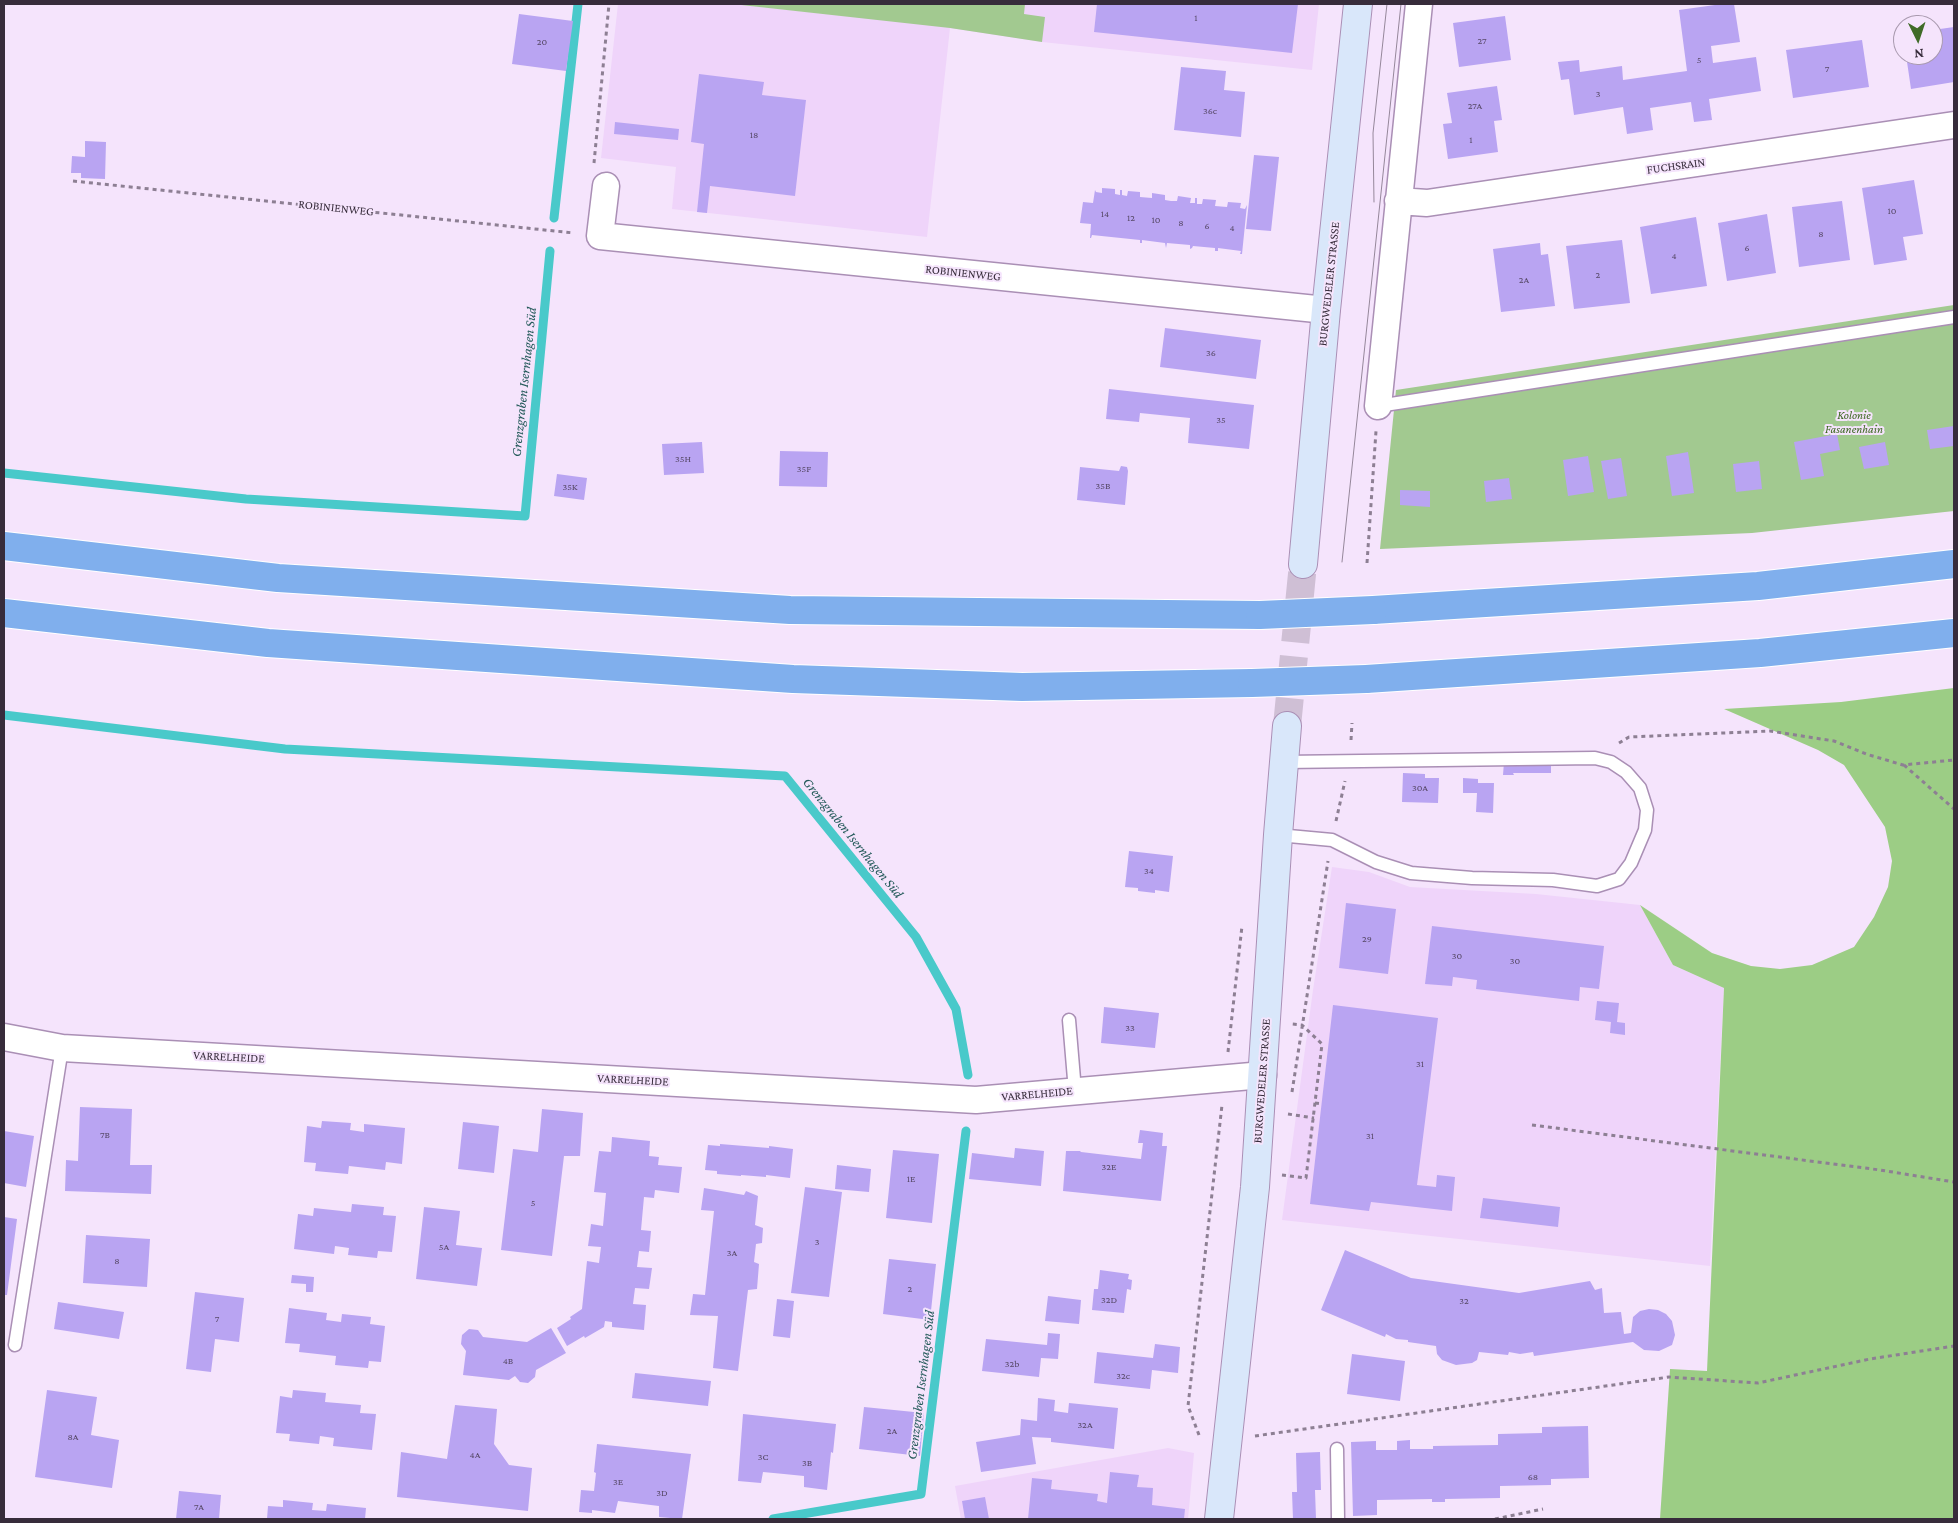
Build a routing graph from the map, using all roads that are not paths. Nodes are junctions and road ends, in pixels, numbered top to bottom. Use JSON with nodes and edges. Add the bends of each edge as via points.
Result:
{"nodes":[{"id":1,"x":1358,"y":4,"type":"edge"},
{"id":2,"x":1419,"y":4,"type":"edge"},
{"id":3,"x":1954,"y":125,"type":"edge"},
{"id":4,"x":606,"y":186,"type":"road end"},
{"id":5,"x":1398,"y":200,"type":"junction"},
{"id":6,"x":1326,"y":310,"type":"junction"},
{"id":7,"x":1954,"y":317,"type":"edge"},
{"id":8,"x":1378,"y":406,"type":"joint"},
{"id":9,"x":4,"y":546,"type":"edge"},
{"id":10,"x":1303,"y":564,"type":"tunnel mouth"},
{"id":11,"x":1954,"y":564,"type":"edge"},
{"id":12,"x":4,"y":613,"type":"edge"},
{"id":13,"x":1954,"y":633,"type":"edge"},
{"id":14,"x":1288,"y":726,"type":"tunnel mouth"},
{"id":15,"x":1284,"y":762,"type":"junction"},
{"id":16,"x":1278,"y":835,"type":"junction"},
{"id":17,"x":1069,"y":1020,"type":"dead end"},
{"id":18,"x":4,"y":1037,"type":"edge"},
{"id":19,"x":62,"y":1048,"type":"junction"},
{"id":20,"x":1263,"y":1075,"type":"junction"},
{"id":21,"x":1075,"y":1091,"type":"junction"},
{"id":22,"x":15,"y":1345,"type":"dead end"},
{"id":23,"x":1338,"y":1449,"type":"dead end"},
{"id":24,"x":1219,"y":1519,"type":"edge"},
{"id":25,"x":1338,"y":1519,"type":"edge"}],
"edges":[{"from":1,"to":6,"type":"main road","name":"BURGWEDELER STRASSE"},
{"from":2,"to":5,"type":"street"},
{"from":3,"to":5,"type":"street","name":"FUCHSRAIN","via":[[1427,203]]},
{"from":4,"to":6,"type":"street","name":"ROBINIENWEG","via":[[600,236]]},
{"from":5,"to":8,"type":"street"},
{"from":6,"to":10,"type":"main road","name":"BURGWEDELER STRASSE"},
{"from":7,"to":8,"type":"lane"},
{"from":9,"to":11,"type":"highway","bridge":true,"via":[[278,578],[790,610],[1260,615],[1758,586]]},
{"from":12,"to":13,"type":"highway","bridge":true,"via":[[268,643],[793,679],[1022,687],[1366,679],[1760,653]]},
{"from":14,"to":15,"type":"main road","name":"BURGWEDELER STRASSE"},
{"from":15,"to":16,"type":"main road","name":"BURGWEDELER STRASSE"},
{"from":15,"to":16,"type":"lane","via":[[1595,758],[1611,762],[1626,772],[1640,788],[1646,810],[1645,830],[1631,864],[1619,880],[1596,886],[1553,880],[1411,873],[1376,862],[1332,840]]},
{"from":16,"to":20,"type":"main road","name":"BURGWEDELER STRASSE"},
{"from":17,"to":21,"type":"lane"},
{"from":18,"to":19,"type":"street","name":"VARRELHEIDE"},
{"from":19,"to":21,"type":"street","name":"VARRELHEIDE","via":[[976,1100]]},
{"from":19,"to":22,"type":"lane"},
{"from":20,"to":21,"type":"street","name":"VARRELHEIDE"},
{"from":20,"to":24,"type":"main road","name":"BURGWEDELER STRASSE","via":[[1255,1186]]},
{"from":23,"to":25,"type":"lane"}]}
